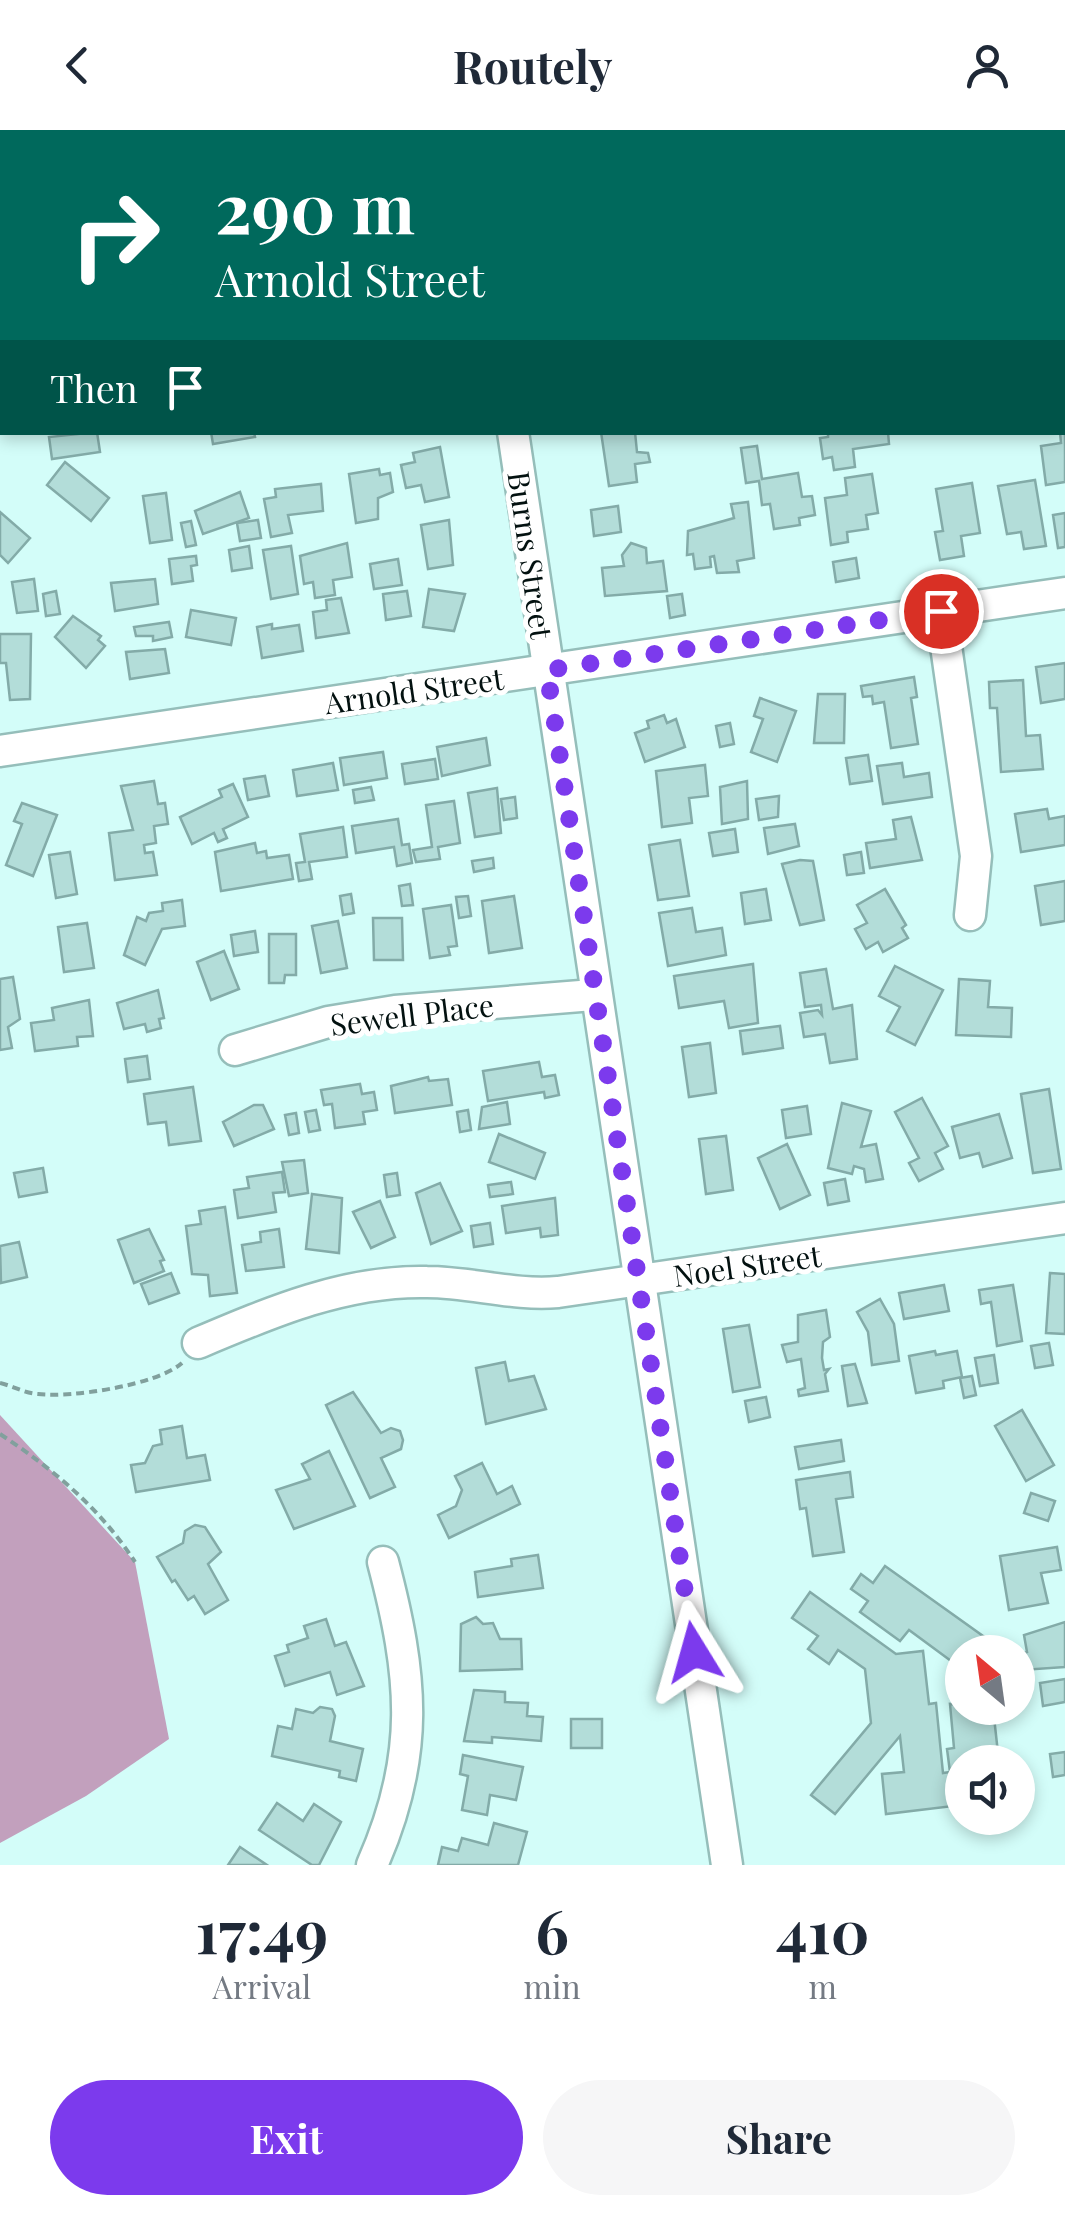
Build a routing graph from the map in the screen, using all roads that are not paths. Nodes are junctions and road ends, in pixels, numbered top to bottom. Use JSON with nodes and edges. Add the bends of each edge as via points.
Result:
{"nodes":[{"id":1,"x":513,"y":435,"type":"edge"},
{"id":2,"x":1065,"y":594,"type":"edge"},
{"id":3,"x":941,"y":611,"type":"junction"},
{"id":4,"x":547,"y":670,"type":"junction"},
{"id":5,"x":0,"y":751,"type":"edge"},
{"id":6,"x":970,"y":915,"type":"dead end"},
{"id":7,"x":594,"y":995,"type":"junction"},
{"id":8,"x":235,"y":1050,"type":"dead end"},
{"id":9,"x":1065,"y":1218,"type":"edge"},
{"id":10,"x":639,"y":1281,"type":"junction"},
{"id":11,"x":198,"y":1344,"type":"road end"},
{"id":12,"x":384,"y":1562,"type":"dead end"},
{"id":13,"x":372,"y":1865,"type":"edge"},
{"id":14,"x":726,"y":1865,"type":"edge"}],
"edges":[{"from":1,"to":4,"type":"street","name":"Burns Street"},
{"from":2,"to":3,"type":"street","name":"Arnold Street"},
{"from":3,"to":4,"type":"street","name":"Arnold Street"},
{"from":3,"to":6,"type":"street","via":[[976,856]]},
{"from":4,"to":5,"type":"street","name":"Arnold Street"},
{"from":4,"to":7,"type":"street","name":"Burns Street"},
{"from":7,"to":8,"type":"street","name":"Sewell Place","via":[[394,1011],[328,1022]]},
{"from":7,"to":10,"type":"street","name":"Burns Street"},
{"from":9,"to":10,"type":"street","name":"Noel Street"},
{"from":10,"to":11,"type":"street","name":"Noel Street","via":[[542,1294],[422,1281],[330,1294]]},
{"from":10,"to":14,"type":"street","name":"Burns Street"},
{"from":12,"to":13,"type":"street","via":[[411,1694],[394,1816]]}]}
